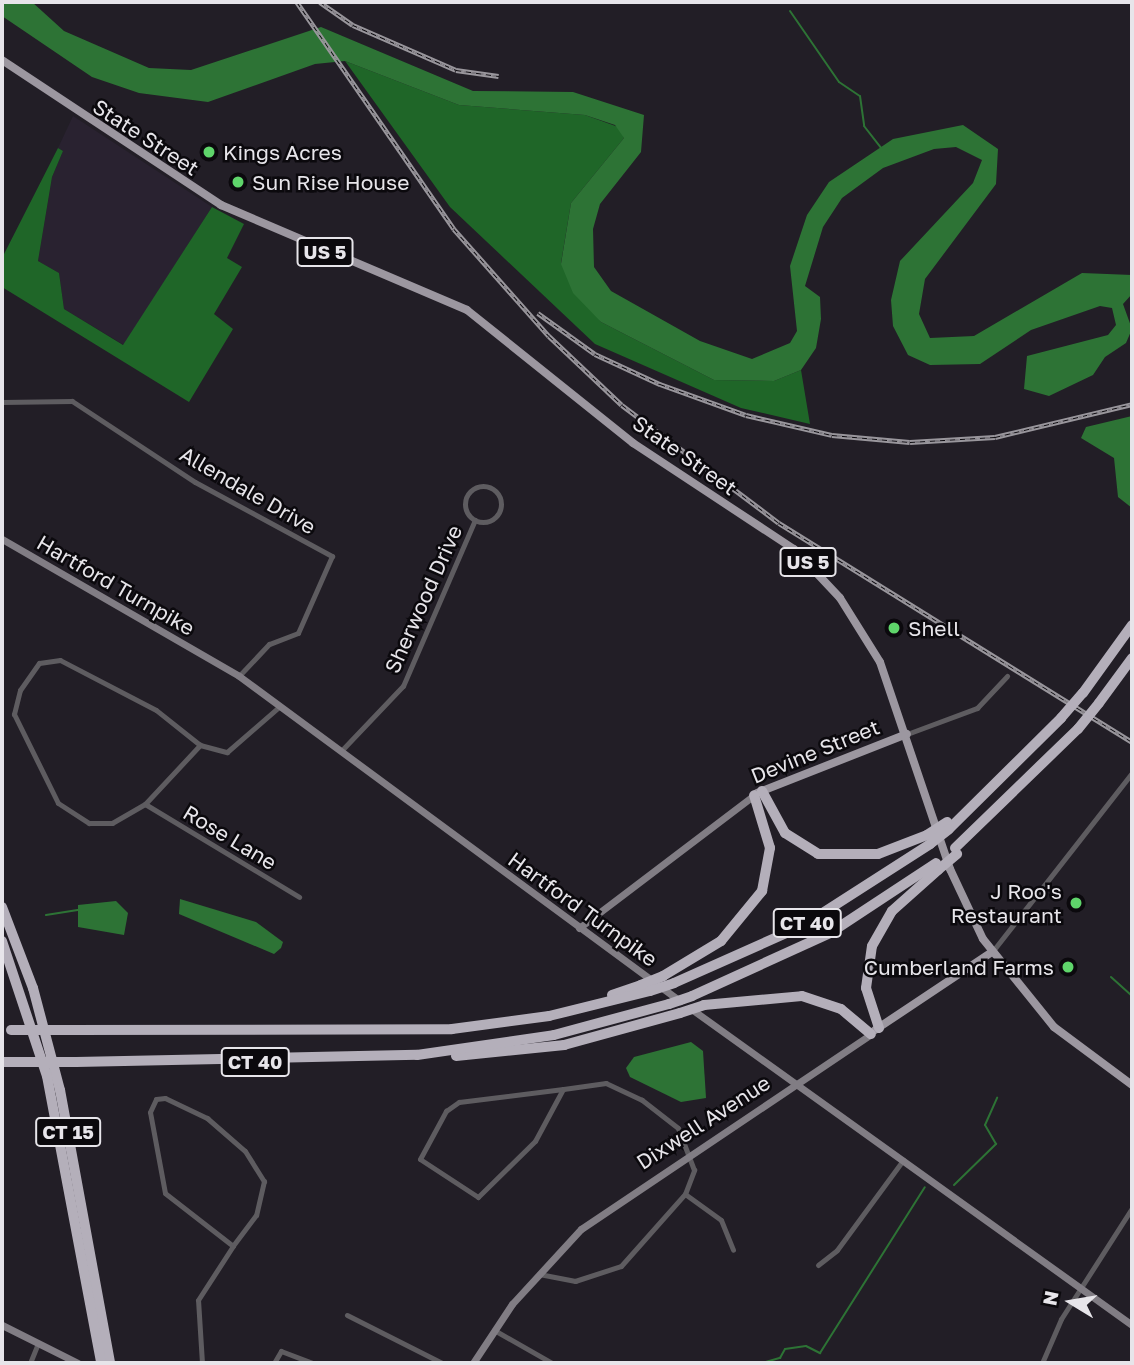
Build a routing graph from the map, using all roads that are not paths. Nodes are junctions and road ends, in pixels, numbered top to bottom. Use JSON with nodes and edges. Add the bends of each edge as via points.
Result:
{"nodes":[{"id":1,"x":2,"y":60,"type":"edge"},
{"id":2,"x":2,"y":402,"type":"edge"},
{"id":3,"x":475,"y":520,"type":"junction"},
{"id":4,"x":2,"y":540,"type":"edge"},
{"id":5,"x":1132,"y":625,"type":"edge"},
{"id":6,"x":1132,"y":658,"type":"edge"},
{"id":7,"x":239,"y":676,"type":"junction"},
{"id":8,"x":1007,"y":676,"type":"dead end"},
{"id":9,"x":280,"y":706,"type":"junction"},
{"id":10,"x":907,"y":734,"type":"junction"},
{"id":11,"x":200,"y":745,"type":"junction"},
{"id":12,"x":341,"y":751,"type":"junction"},
{"id":13,"x":1132,"y":773,"type":"edge"},
{"id":14,"x":758,"y":793,"type":"junction"},
{"id":15,"x":145,"y":804,"type":"junction"},
{"id":16,"x":928,"y":840,"type":"junction"},
{"id":17,"x":956,"y":851,"type":"junction"},
{"id":18,"x":947,"y":862,"type":"junction"},
{"id":19,"x":937,"y":867,"type":"junction"},
{"id":20,"x":299,"y":897,"type":"dead end"},
{"id":21,"x":2,"y":906,"type":"edge"},
{"id":22,"x":579,"y":929,"type":"junction"},
{"id":23,"x":2,"y":941,"type":"edge"},
{"id":24,"x":992,"y":952,"type":"junction"},
{"id":25,"x":646,"y":988,"type":"junction"},
{"id":26,"x":6,"y":1030,"type":"edge"},
{"id":27,"x":875,"y":1031,"type":"junction"},
{"id":28,"x":434,"y":1053,"type":"junction"},
{"id":29,"x":2,"y":1062,"type":"edge"},
{"id":30,"x":794,"y":1083,"type":"junction"},
{"id":31,"x":1132,"y":1085,"type":"edge"},
{"id":32,"x":563,"y":1089,"type":"junction"},
{"id":33,"x":692,"y":1151,"type":"junction"},
{"id":34,"x":903,"y":1160,"type":"junction"},
{"id":35,"x":685,"y":1194,"type":"junction"},
{"id":36,"x":1132,"y":1208,"type":"edge"},
{"id":37,"x":233,"y":1245,"type":"junction"},
{"id":38,"x":733,"y":1250,"type":"dead end"},
{"id":39,"x":818,"y":1265,"type":"dead end"},
{"id":40,"x":538,"y":1273,"type":"junction"},
{"id":41,"x":1080,"y":1287,"type":"junction"},
{"id":42,"x":347,"y":1315,"type":"dead end"},
{"id":43,"x":2,"y":1325,"type":"edge"},
{"id":44,"x":1132,"y":1325,"type":"edge"},
{"id":45,"x":494,"y":1330,"type":"junction"},
{"id":46,"x":38,"y":1343,"type":"junction"},
{"id":47,"x":30,"y":1363,"type":"edge"},
{"id":48,"x":78,"y":1363,"type":"edge"},
{"id":49,"x":101,"y":1363,"type":"edge"},
{"id":50,"x":110,"y":1363,"type":"edge"},
{"id":51,"x":202,"y":1363,"type":"edge"},
{"id":52,"x":274,"y":1363,"type":"edge"},
{"id":53,"x":313,"y":1363,"type":"edge"},
{"id":54,"x":442,"y":1363,"type":"edge"},
{"id":55,"x":473,"y":1363,"type":"edge"},
{"id":56,"x":552,"y":1363,"type":"edge"},
{"id":57,"x":1042,"y":1363,"type":"edge"}],
"edges":[{"from":1,"to":10,"type":"main road","name":"State Street","number":"US 5","via":[[221,205],[467,310],[633,443],[794,549],[863,631]]},
{"from":2,"to":7,"type":"street","name":"Allendale Drive","via":[[72,401],[195,482],[332,556],[333,565],[298,632],[269,644]]},
{"from":3,"to":3,"type":"street","name":"Sherwood Drive","via":[[487,521],[500,508],[490,487],[479,486],[466,496],[467,512]]},
{"from":3,"to":12,"type":"street","name":"Sherwood Drive","via":[[403,687]]},
{"from":4,"to":7,"type":"main road","name":"Hartford Turnpike"},
{"from":5,"to":16,"type":"highway","bridge":true,"via":[[1061,719],[976,805]]},
{"from":6,"to":17,"type":"highway","number":"CT 40","bridge":true,"via":[[1078,729]]},
{"from":7,"to":9,"type":"main road","name":"Hartford Turnpike"},
{"from":8,"to":10,"type":"street","name":"Devine Street","via":[[977,708]]},
{"from":9,"to":11,"type":"street","via":[[227,752]]},
{"from":9,"to":12,"type":"main road","name":"Hartford Turnpike"},
{"from":10,"to":14,"type":"main road","name":"Devine Street"},
{"from":10,"to":18,"type":"main road","name":"State Street","number":"US 5"},
{"from":11,"to":15,"type":"street"},
{"from":11,"to":15,"type":"street","via":[[156,710],[60,660],[38,663],[20,690],[14,713],[58,803],[89,823],[112,823]]},
{"from":12,"to":22,"type":"main road","name":"Hartford Turnpike"},
{"from":13,"to":24,"type":"street"},
{"from":14,"to":16,"type":"highway","via":[[785,833],[818,854],[877,855]]},
{"from":14,"to":22,"type":"main road","name":"Devine Street"},
{"from":14,"to":25,"type":"highway","bridge":true,"via":[[770,848],[762,891],[722,941]]},
{"from":15,"to":20,"type":"street","name":"Rose Lane"},
{"from":16,"to":25,"type":"highway","number":"CT 40","bridge":true,"via":[[820,917],[674,983]]},
{"from":17,"to":18,"type":"highway","bridge":true},
{"from":17,"to":19,"type":"highway","number":"CT 40"},
{"from":18,"to":19,"type":"highway","bridge":true},
{"from":18,"to":24,"type":"main road","name":"State Street","number":"US 5"},
{"from":19,"to":27,"type":"highway","via":[[892,911],[872,946],[866,988]]},
{"from":19,"to":28,"type":"highway","number":"CT 40","bridge":true,"via":[[821,938],[692,996],[554,1035]]},
{"from":21,"to":50,"type":"highway","number":"CT 15","via":[[33,988],[61,1090]]},
{"from":22,"to":30,"type":"main road","name":"Hartford Turnpike"},
{"from":23,"to":49,"type":"highway","number":"CT 15","via":[[47,1076]]},
{"from":24,"to":27,"type":"main road","name":"Dixwell Avenue"},
{"from":24,"to":31,"type":"main road","name":"State Street","number":"US 5","via":[[1061,1034]]},
{"from":25,"to":26,"type":"highway","number":"CT 40","bridge":true,"via":[[571,1012],[419,1030]]},
{"from":27,"to":28,"type":"highway","bridge":true,"via":[[841,1009],[802,996],[704,1005],[540,1050]]},
{"from":27,"to":30,"type":"main road","name":"Dixwell Avenue"},
{"from":28,"to":29,"type":"highway","number":"CT 40","bridge":true,"via":[[324,1061]]},
{"from":30,"to":33,"type":"main road","name":"Dixwell Avenue"},
{"from":30,"to":34,"type":"main road","name":"Hartford Turnpike"},
{"from":32,"to":32,"type":"street","via":[[459,1102],[446,1111],[419,1159],[478,1197],[535,1141]]},
{"from":32,"to":33,"type":"street","via":[[606,1083],[625,1090],[669,1119]]},
{"from":33,"to":35,"type":"street","via":[[694,1170]]},
{"from":33,"to":40,"type":"main road","name":"Dixwell Avenue","via":[[606,1208]]},
{"from":34,"to":39,"type":"street","via":[[837,1250]]},
{"from":34,"to":41,"type":"main road","name":"Hartford Turnpike"},
{"from":35,"to":38,"type":"street","via":[[721,1220]]},
{"from":35,"to":40,"type":"street","via":[[621,1266],[575,1281]]},
{"from":36,"to":41,"type":"street"},
{"from":37,"to":37,"type":"street","via":[[165,1193],[150,1112],[156,1099],[206,1118],[256,1165],[264,1198]]},
{"from":37,"to":51,"type":"street","via":[[198,1300]]},
{"from":40,"to":45,"type":"main road","name":"Dixwell Avenue"},
{"from":41,"to":44,"type":"main road","name":"Hartford Turnpike"},
{"from":41,"to":57,"type":"street"},
{"from":42,"to":54,"type":"street"},
{"from":43,"to":46,"type":"main road"},
{"from":45,"to":55,"type":"main road","name":"Dixwell Avenue"},
{"from":45,"to":56,"type":"street"},
{"from":46,"to":47,"type":"street"},
{"from":46,"to":48,"type":"main road"},
{"from":52,"to":53,"type":"street","via":[[281,1351]]}]}
